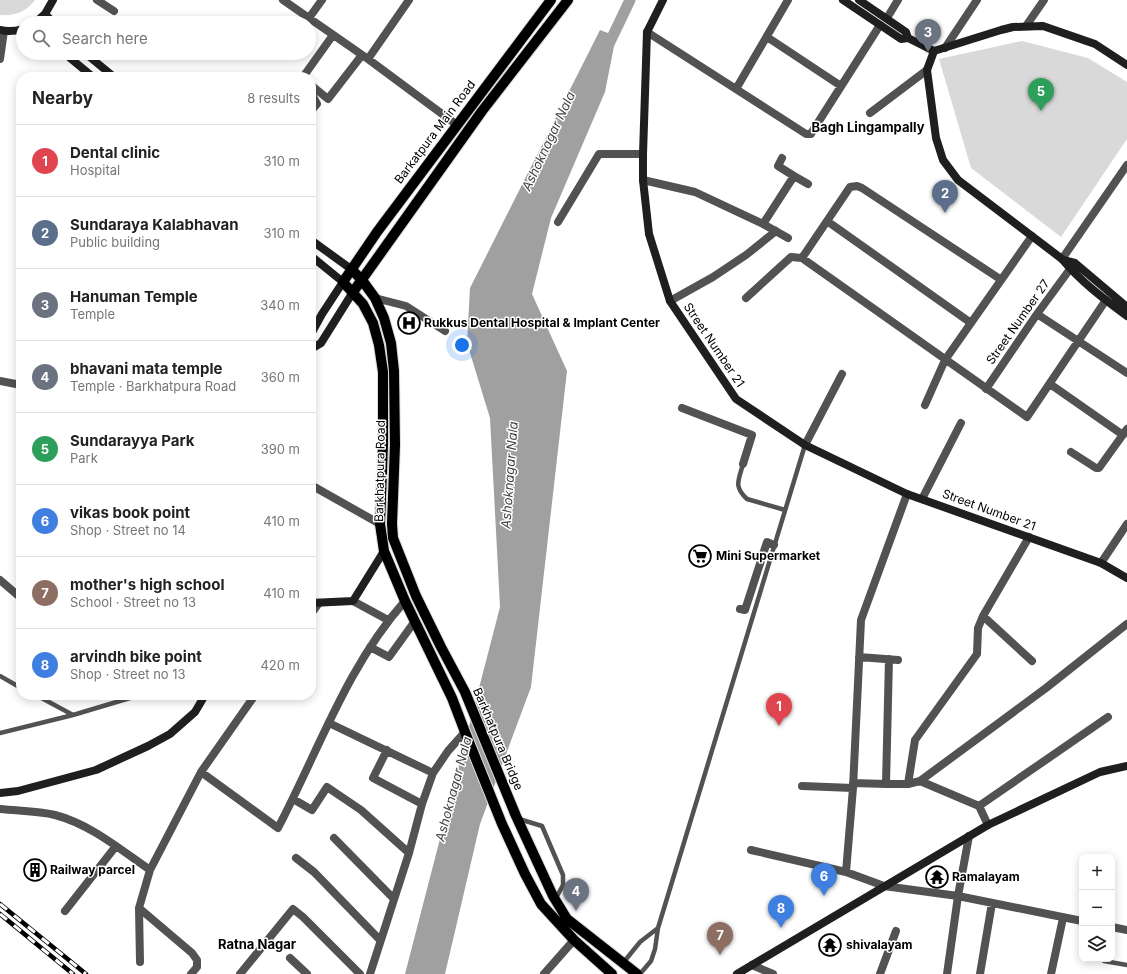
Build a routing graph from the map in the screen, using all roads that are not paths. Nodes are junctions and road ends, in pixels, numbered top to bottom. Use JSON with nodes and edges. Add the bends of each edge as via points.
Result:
{"nodes":[{"id":1,"x":54,"y":0,"type":"edge"},
{"id":2,"x":97,"y":0,"type":"edge"},
{"id":3,"x":283,"y":0,"type":"edge"},
{"id":4,"x":322,"y":0,"type":"edge"},
{"id":5,"x":409,"y":0,"type":"edge"},
{"id":6,"x":551,"y":0,"type":"edge"},
{"id":7,"x":568,"y":0,"type":"edge"},
{"id":8,"x":663,"y":0,"type":"edge"},
{"id":9,"x":788,"y":0,"type":"edge"},
{"id":10,"x":843,"y":0,"type":"edge"},
{"id":11,"x":859,"y":0,"type":"edge"},
{"id":12,"x":898,"y":0,"type":"edge"},
{"id":13,"x":977,"y":0,"type":"edge"},
{"id":14,"x":1044,"y":0,"type":"edge"},
{"id":15,"x":114,"y":11,"type":"dead end"},
{"id":16,"x":45,"y":14,"type":"edge"},
{"id":17,"x":306,"y":16,"type":"edge"},
{"id":18,"x":310,"y":16,"type":"edge"},
{"id":19,"x":887,"y":18,"type":"junction"},
{"id":20,"x":316,"y":23,"type":"edge"},
{"id":21,"x":880,"y":25,"type":"junction"},
{"id":22,"x":1026,"y":26,"type":"junction"},
{"id":23,"x":2,"y":30,"type":"edge"},
{"id":24,"x":16,"y":30,"type":"edge"},
{"id":25,"x":647,"y":32,"type":"junction"},
{"id":26,"x":333,"y":35,"type":"junction"},
{"id":27,"x":767,"y":37,"type":"junction"},
{"id":28,"x":908,"y":38,"type":"junction"},
{"id":29,"x":944,"y":48,"type":"junction"},
{"id":30,"x":934,"y":51,"type":"junction"},
{"id":31,"x":365,"y":57,"type":"junction"},
{"id":32,"x":0,"y":59,"type":"edge"},
{"id":33,"x":316,"y":59,"type":"edge"},
{"id":34,"x":72,"y":60,"type":"edge"},
{"id":35,"x":93,"y":60,"type":"edge"},
{"id":36,"x":315,"y":60,"type":"edge"},
{"id":37,"x":1127,"y":65,"type":"edge"},
{"id":38,"x":927,"y":70,"type":"junction"},
{"id":39,"x":87,"y":72,"type":"edge"},
{"id":40,"x":108,"y":72,"type":"edge"},
{"id":41,"x":307,"y":72,"type":"edge"},
{"id":42,"x":841,"y":86,"type":"junction"},
{"id":43,"x":316,"y":89,"type":"edge"},
{"id":44,"x":736,"y":89,"type":"junction"},
{"id":45,"x":870,"y":113,"type":"dead end"},
{"id":46,"x":457,"y":125,"type":"junction"},
{"id":47,"x":643,"y":154,"type":"junction"},
{"id":48,"x":782,"y":158,"type":"dead end"},
{"id":49,"x":1126,"y":168,"type":"edge"},
{"id":50,"x":794,"y":176,"type":"junction"},
{"id":51,"x":644,"y":180,"type":"junction"},
{"id":52,"x":808,"y":184,"type":"dead end"},
{"id":53,"x":827,"y":221,"type":"junction"},
{"id":54,"x":558,"y":222,"type":"dead end"},
{"id":55,"x":763,"y":224,"type":"junction"},
{"id":56,"x":776,"y":231,"type":"junction"},
{"id":57,"x":1032,"y":236,"type":"junction"},
{"id":58,"x":788,"y":238,"type":"dead end"},
{"id":59,"x":316,"y":244,"type":"edge"},
{"id":60,"x":802,"y":258,"type":"junction"},
{"id":61,"x":1062,"y":259,"type":"junction"},
{"id":62,"x":316,"y":260,"type":"edge"},
{"id":63,"x":351,"y":269,"type":"junction"},
{"id":64,"x":1070,"y":269,"type":"junction"},
{"id":65,"x":1000,"y":279,"type":"junction"},
{"id":66,"x":362,"y":280,"type":"junction"},
{"id":67,"x":343,"y":282,"type":"junction"},
{"id":68,"x":352,"y":292,"type":"junction"},
{"id":69,"x":375,"y":298,"type":"junction"},
{"id":70,"x":746,"y":298,"type":"dead end"},
{"id":71,"x":1106,"y":300,"type":"junction"},
{"id":72,"x":670,"y":301,"type":"junction"},
{"id":73,"x":1126,"y":304,"type":"edge"},
{"id":74,"x":1037,"y":314,"type":"junction"},
{"id":75,"x":1127,"y":316,"type":"edge"},
{"id":76,"x":971,"y":323,"type":"junction"},
{"id":77,"x":316,"y":325,"type":"edge"},
{"id":78,"x":445,"y":330,"type":"dead end"},
{"id":79,"x":1079,"y":341,"type":"junction"},
{"id":80,"x":316,"y":346,"type":"edge"},
{"id":81,"x":945,"y":360,"type":"junction"},
{"id":82,"x":1127,"y":373,"type":"edge"},
{"id":83,"x":842,"y":374,"type":"dead end"},
{"id":84,"x":0,"y":382,"type":"edge"},
{"id":85,"x":16,"y":384,"type":"edge"},
{"id":86,"x":1050,"y":384,"type":"junction"},
{"id":87,"x":986,"y":388,"type":"junction"},
{"id":88,"x":925,"y":405,"type":"dead end"},
{"id":89,"x":682,"y":408,"type":"dead end"},
{"id":90,"x":961,"y":423,"type":"dead end"},
{"id":91,"x":1125,"y":432,"type":"edge"},
{"id":92,"x":805,"y":445,"type":"junction"},
{"id":93,"x":1071,"y":452,"type":"dead end"},
{"id":94,"x":743,"y":464,"type":"joint"},
{"id":95,"x":316,"y":488,"type":"edge"},
{"id":96,"x":907,"y":494,"type":"junction"},
{"id":97,"x":922,"y":499,"type":"junction"},
{"id":98,"x":785,"y":510,"type":"junction"},
{"id":99,"x":380,"y":524,"type":"junction"},
{"id":100,"x":1127,"y":524,"type":"edge"},
{"id":101,"x":1029,"y":537,"type":"junction"},
{"id":102,"x":771,"y":543,"type":"junction"},
{"id":103,"x":384,"y":551,"type":"junction"},
{"id":104,"x":1101,"y":563,"type":"junction"},
{"id":105,"x":1127,"y":578,"type":"edge"},
{"id":106,"x":0,"y":580,"type":"edge"},
{"id":107,"x":16,"y":594,"type":"edge"},
{"id":108,"x":353,"y":600,"type":"junction"},
{"id":109,"x":405,"y":601,"type":"junction"},
{"id":110,"x":316,"y":603,"type":"edge"},
{"id":111,"x":740,"y":609,"type":"dead end"},
{"id":112,"x":984,"y":616,"type":"junction"},
{"id":113,"x":388,"y":620,"type":"junction"},
{"id":114,"x":415,"y":621,"type":"junction"},
{"id":115,"x":1127,"y":624,"type":"edge"},
{"id":116,"x":370,"y":647,"type":"junction"},
{"id":117,"x":860,"y":657,"type":"junction"},
{"id":118,"x":1032,"y":661,"type":"dead end"},
{"id":119,"x":454,"y":672,"type":"joint"},
{"id":120,"x":0,"y":676,"type":"edge"},
{"id":121,"x":16,"y":685,"type":"edge"},
{"id":122,"x":465,"y":692,"type":"junction"},
{"id":123,"x":452,"y":698,"type":"junction"},
{"id":124,"x":45,"y":700,"type":"edge"},
{"id":125,"x":123,"y":700,"type":"edge"},
{"id":126,"x":202,"y":700,"type":"edge"},
{"id":127,"x":251,"y":700,"type":"edge"},
{"id":128,"x":73,"y":715,"type":"junction"},
{"id":129,"x":1108,"y":717,"type":"dead end"},
{"id":130,"x":329,"y":723,"type":"junction"},
{"id":131,"x":465,"y":732,"type":"junction"},
{"id":132,"x":0,"y":733,"type":"edge"},
{"id":133,"x":388,"y":750,"type":"junction"},
{"id":134,"x":1127,"y":766,"type":"edge"},
{"id":135,"x":201,"y":772,"type":"junction"},
{"id":136,"x":433,"y":773,"type":"junction"},
{"id":137,"x":920,"y":781,"type":"junction"},
{"id":138,"x":886,"y":784,"type":"junction"},
{"id":139,"x":908,"y":784,"type":"junction"},
{"id":140,"x":802,"y":786,"type":"dead end"},
{"id":141,"x":853,"y":786,"type":"junction"},
{"id":142,"x":0,"y":793,"type":"edge"},
{"id":143,"x":293,"y":799,"type":"junction"},
{"id":144,"x":422,"y":804,"type":"junction"},
{"id":145,"x":979,"y":806,"type":"junction"},
{"id":146,"x":0,"y":809,"type":"edge"},
{"id":147,"x":517,"y":818,"type":"junction"},
{"id":148,"x":988,"y":825,"type":"junction"},
{"id":149,"x":969,"y":836,"type":"junction"},
{"id":150,"x":334,"y":838,"type":"dead end"},
{"id":151,"x":116,"y":846,"type":"junction"},
{"id":152,"x":751,"y":850,"type":"dead end"},
{"id":153,"x":409,"y":854,"type":"junction"},
{"id":154,"x":296,"y":858,"type":"dead end"},
{"id":155,"x":150,"y":870,"type":"junction"},
{"id":156,"x":846,"y":872,"type":"junction"},
{"id":157,"x":884,"y":886,"type":"junction"},
{"id":158,"x":958,"y":896,"type":"junction"},
{"id":159,"x":394,"y":899,"type":"junction"},
{"id":160,"x":555,"y":900,"type":"junction"},
{"id":161,"x":992,"y":903,"type":"junction"},
{"id":162,"x":139,"y":908,"type":"junction"},
{"id":163,"x":65,"y":911,"type":"dead end"},
{"id":164,"x":1063,"y":918,"type":"junction"},
{"id":165,"x":1079,"y":921,"type":"edge"},
{"id":166,"x":658,"y":928,"type":"junction"},
{"id":167,"x":1115,"y":928,"type":"edge"},
{"id":168,"x":1127,"y":930,"type":"edge"},
{"id":169,"x":896,"y":931,"type":"dead end"},
{"id":170,"x":380,"y":940,"type":"junction"},
{"id":171,"x":574,"y":940,"type":"junction"},
{"id":172,"x":290,"y":958,"type":"dead end"},
{"id":173,"x":140,"y":962,"type":"dead end"},
{"id":174,"x":1110,"y":962,"type":"edge"},
{"id":175,"x":623,"y":963,"type":"junction"},
{"id":176,"x":1127,"y":965,"type":"edge"},
{"id":177,"x":752,"y":966,"type":"junction"},
{"id":178,"x":192,"y":974,"type":"edge"},
{"id":179,"x":240,"y":974,"type":"edge"},
{"id":180,"x":307,"y":974,"type":"edge"},
{"id":181,"x":360,"y":974,"type":"edge"},
{"id":182,"x":370,"y":974,"type":"edge"},
{"id":183,"x":544,"y":974,"type":"edge"},
{"id":184,"x":612,"y":974,"type":"edge"},
{"id":185,"x":638,"y":974,"type":"edge"},
{"id":186,"x":738,"y":974,"type":"edge"},
{"id":187,"x":773,"y":974,"type":"edge"},
{"id":188,"x":880,"y":974,"type":"edge"},
{"id":189,"x":947,"y":974,"type":"edge"},
{"id":190,"x":980,"y":974,"type":"edge"},
{"id":191,"x":1051,"y":974,"type":"edge"}],
"edges":[{"from":1,"to":16,"type":"street"},
{"from":2,"to":15,"type":"street"},
{"from":3,"to":17,"type":"street"},
{"from":4,"to":18,"type":"street"},
{"from":5,"to":31,"type":"street"},
{"from":6,"to":46,"type":"main road","name":"Barkatpura Main Road"},
{"from":7,"to":66,"type":"main road","via":[[482,111]]},
{"from":8,"to":25,"type":"street","name":"Street Number 21"},
{"from":9,"to":27,"type":"street"},
{"from":10,"to":21,"type":"street"},
{"from":11,"to":19,"type":"street"},
{"from":12,"to":19,"type":"street"},
{"from":13,"to":29,"type":"street"},
{"from":14,"to":22,"type":"street"},
{"from":19,"to":28,"type":"street","via":[[906,32]]},
{"from":20,"to":26,"type":"street"},
{"from":21,"to":28,"type":"street","via":[[901,39]]},
{"from":21,"to":42,"type":"street"},
{"from":22,"to":29,"type":"street","via":[[1001,30]]},
{"from":22,"to":37,"type":"street","via":[[1043,26],[1095,44]]},
{"from":23,"to":24,"type":"street"},
{"from":23,"to":32,"type":"street"},
{"from":25,"to":44,"type":"street"},
{"from":25,"to":47,"type":"street","name":"Street Number 21"},
{"from":26,"to":31,"type":"street"},
{"from":26,"to":33,"type":"street"},
{"from":27,"to":42,"type":"street"},
{"from":27,"to":44,"type":"street"},
{"from":28,"to":30,"type":"street"},
{"from":29,"to":30,"type":"street"},
{"from":30,"to":38,"type":"street"},
{"from":31,"to":43,"type":"street","via":[[328,99]]},
{"from":31,"to":46,"type":"street"},
{"from":34,"to":39,"type":"street"},
{"from":35,"to":40,"type":"street"},
{"from":36,"to":41,"type":"street"},
{"from":38,"to":45,"type":"street"},
{"from":38,"to":57,"type":"street","via":[[936,138],[944,160],[958,180]]},
{"from":42,"to":44,"type":"street","via":[[812,132],[808,134]]},
{"from":46,"to":63,"type":"main road","name":"Barkatpura Main Road"},
{"from":47,"to":51,"type":"street","name":"Street Number 21"},
{"from":47,"to":54,"type":"street","via":[[599,154]]},
{"from":48,"to":50,"type":"street","via":[[778,166]]},
{"from":49,"to":61,"type":"street"},
{"from":50,"to":52,"type":"street"},
{"from":50,"to":55,"type":"street"},
{"from":51,"to":55,"type":"street","via":[[695,192]]},
{"from":51,"to":72,"type":"street","name":"Street Number 21","via":[[649,234]]},
{"from":53,"to":60,"type":"street"},
{"from":53,"to":65,"type":"street","via":[[850,187],[857,186]]},
{"from":53,"to":76,"type":"street"},
{"from":55,"to":56,"type":"street"},
{"from":56,"to":58,"type":"street"},
{"from":56,"to":72,"type":"street","via":[[718,274]]},
{"from":57,"to":61,"type":"street"},
{"from":57,"to":65,"type":"street"},
{"from":59,"to":63,"type":"street"},
{"from":60,"to":70,"type":"street","via":[[791,258]]},
{"from":60,"to":81,"type":"street"},
{"from":61,"to":64,"type":"street"},
{"from":61,"to":73,"type":"street","via":[[1075,264]]},
{"from":62,"to":67,"type":"street"},
{"from":63,"to":66,"type":"main road","name":"Barkhatpura Road"},
{"from":63,"to":67,"type":"main road","name":"Barkatpura Main Road"},
{"from":64,"to":71,"type":"street"},
{"from":64,"to":74,"type":"street","name":"Street Number 27"},
{"from":65,"to":76,"type":"street"},
{"from":66,"to":68,"type":"main road"},
{"from":66,"to":69,"type":"main road","name":"Barkhatpura Road"},
{"from":67,"to":68,"type":"main road","name":"Barkhatpura Road"},
{"from":67,"to":77,"type":"street"},
{"from":68,"to":80,"type":"street"},
{"from":68,"to":99,"type":"main road","name":"Barkhatpura Road","via":[[363,304],[373,323],[383,372]]},
{"from":69,"to":78,"type":"street","via":[[406,306]]},
{"from":69,"to":119,"type":"main road","name":"Barkhatpura Road","via":[[391,343],[394,371],[393,538],[416,596]]},
{"from":71,"to":75,"type":"street"},
{"from":71,"to":79,"type":"street"},
{"from":72,"to":92,"type":"street","name":"Street Number 21","via":[[736,399]]},
{"from":74,"to":79,"type":"street"},
{"from":74,"to":87,"type":"street","name":"Street Number 27"},
{"from":76,"to":81,"type":"street"},
{"from":79,"to":82,"type":"street"},
{"from":79,"to":86,"type":"street"},
{"from":81,"to":87,"type":"street"},
{"from":81,"to":88,"type":"street"},
{"from":83,"to":92,"type":"street"},
{"from":84,"to":85,"type":"street"},
{"from":86,"to":87,"type":"street","via":[[1027,418]]},
{"from":86,"to":91,"type":"street"},
{"from":89,"to":94,"type":"street","via":[[752,435]]},
{"from":90,"to":97,"type":"street"},
{"from":91,"to":93,"type":"street","via":[[1099,468]]},
{"from":92,"to":96,"type":"street","name":"Street Number 21"},
{"from":92,"to":98,"type":"lane"},
{"from":94,"to":98,"type":"lane","via":[[738,484],[738,490],[742,495],[747,500]]},
{"from":95,"to":99,"type":"street"},
{"from":96,"to":97,"type":"street","name":"Street Number 21"},
{"from":96,"to":117,"type":"street","via":[[861,620]]},
{"from":97,"to":101,"type":"street","name":"Street Number 21"},
{"from":98,"to":102,"type":"lane"},
{"from":99,"to":103,"type":"main road","name":"Barkhatpura Road"},
{"from":100,"to":104,"type":"street"},
{"from":101,"to":104,"type":"street","name":"Street Number 21"},
{"from":101,"to":112,"type":"street"},
{"from":102,"to":111,"type":"street","via":[[745,610]]},
{"from":102,"to":166,"type":"lane"},
{"from":103,"to":108,"type":"street"},
{"from":103,"to":109,"type":"main road","name":"Barkhatpura Road"},
{"from":104,"to":105,"type":"street","name":"Street Number 21"},
{"from":106,"to":107,"type":"street"},
{"from":108,"to":110,"type":"street"},
{"from":108,"to":113,"type":"street"},
{"from":109,"to":113,"type":"street"},
{"from":109,"to":114,"type":"main road","name":"Barkhatpura Road"},
{"from":112,"to":118,"type":"street"},
{"from":112,"to":139,"type":"street","via":[[978,628],[977,654],[915,740]]},
{"from":113,"to":116,"type":"street"},
{"from":114,"to":116,"type":"street","via":[[389,657]]},
{"from":114,"to":123,"type":"main road","name":"Barkhatpura Road"},
{"from":115,"to":137,"type":"street","via":[[1046,688]]},
{"from":116,"to":130,"type":"street","via":[[352,676]]},
{"from":117,"to":138,"type":"street","via":[[893,659]]},
{"from":117,"to":141,"type":"street"},
{"from":119,"to":122,"type":"main road","name":"Barkhatpura Bridge"},
{"from":120,"to":121,"type":"lane"},
{"from":122,"to":123,"type":"main road"},
{"from":122,"to":147,"type":"main road","name":"Barkhatpura Bridge"},
{"from":123,"to":131,"type":"main road"},
{"from":124,"to":128,"type":"lane"},
{"from":125,"to":128,"type":"lane"},
{"from":126,"to":142,"type":"street","via":[[195,712],[170,734],[96,770],[18,791]]},
{"from":127,"to":135,"type":"street"},
{"from":128,"to":132,"type":"lane"},
{"from":129,"to":145,"type":"street"},
{"from":130,"to":133,"type":"street"},
{"from":130,"to":143,"type":"street"},
{"from":131,"to":136,"type":"street"},
{"from":131,"to":171,"type":"main road","via":[[525,874],[541,904]]},
{"from":133,"to":136,"type":"street"},
{"from":133,"to":144,"type":"street","via":[[373,778]]},
{"from":134,"to":148,"type":"street","via":[[1100,772]]},
{"from":135,"to":143,"type":"street","via":[[278,828]]},
{"from":135,"to":155,"type":"street"},
{"from":136,"to":144,"type":"street"},
{"from":137,"to":139,"type":"street"},
{"from":137,"to":145,"type":"street"},
{"from":138,"to":139,"type":"street"},
{"from":138,"to":141,"type":"street"},
{"from":140,"to":141,"type":"street"},
{"from":141,"to":156,"type":"street"},
{"from":143,"to":153,"type":"street","via":[[312,810],[327,787],[361,810]]},
{"from":144,"to":153,"type":"street"},
{"from":145,"to":148,"type":"street"},
{"from":146,"to":151,"type":"street","via":[[54,815],[79,824]]},
{"from":147,"to":160,"type":"main road"},
{"from":147,"to":160,"type":"lane","via":[[542,826],[563,875],[563,885]]},
{"from":148,"to":149,"type":"street"},
{"from":149,"to":157,"type":"street"},
{"from":149,"to":158,"type":"street"},
{"from":150,"to":159,"type":"street"},
{"from":151,"to":155,"type":"street"},
{"from":151,"to":163,"type":"street"},
{"from":152,"to":156,"type":"street"},
{"from":153,"to":159,"type":"street"},
{"from":154,"to":170,"type":"street","via":[[314,872]]},
{"from":155,"to":162,"type":"street"},
{"from":156,"to":157,"type":"street"},
{"from":157,"to":158,"type":"street"},
{"from":157,"to":177,"type":"street"},
{"from":158,"to":161,"type":"street"},
{"from":158,"to":189,"type":"street"},
{"from":159,"to":170,"type":"street"},
{"from":160,"to":175,"type":"main road","via":[[567,919]]},
{"from":161,"to":164,"type":"street"},
{"from":161,"to":190,"type":"street"},
{"from":162,"to":173,"type":"street"},
{"from":162,"to":178,"type":"street","via":[[192,953],[197,960],[197,967]]},
{"from":164,"to":165,"type":"street"},
{"from":164,"to":191,"type":"street"},
{"from":166,"to":175,"type":"lane","via":[[640,942]]},
{"from":166,"to":185,"type":"lane","via":[[652,961]]},
{"from":167,"to":168,"type":"street"},
{"from":169,"to":188,"type":"street"},
{"from":170,"to":182,"type":"street"},
{"from":171,"to":183,"type":"street"},
{"from":171,"to":184,"type":"main road"},
{"from":172,"to":180,"type":"street"},
{"from":174,"to":176,"type":"lane"},
{"from":175,"to":185,"type":"main road"},
{"from":177,"to":186,"type":"street"},
{"from":177,"to":187,"type":"street"},
{"from":179,"to":181,"type":"street","via":[[293,909]]}]}
